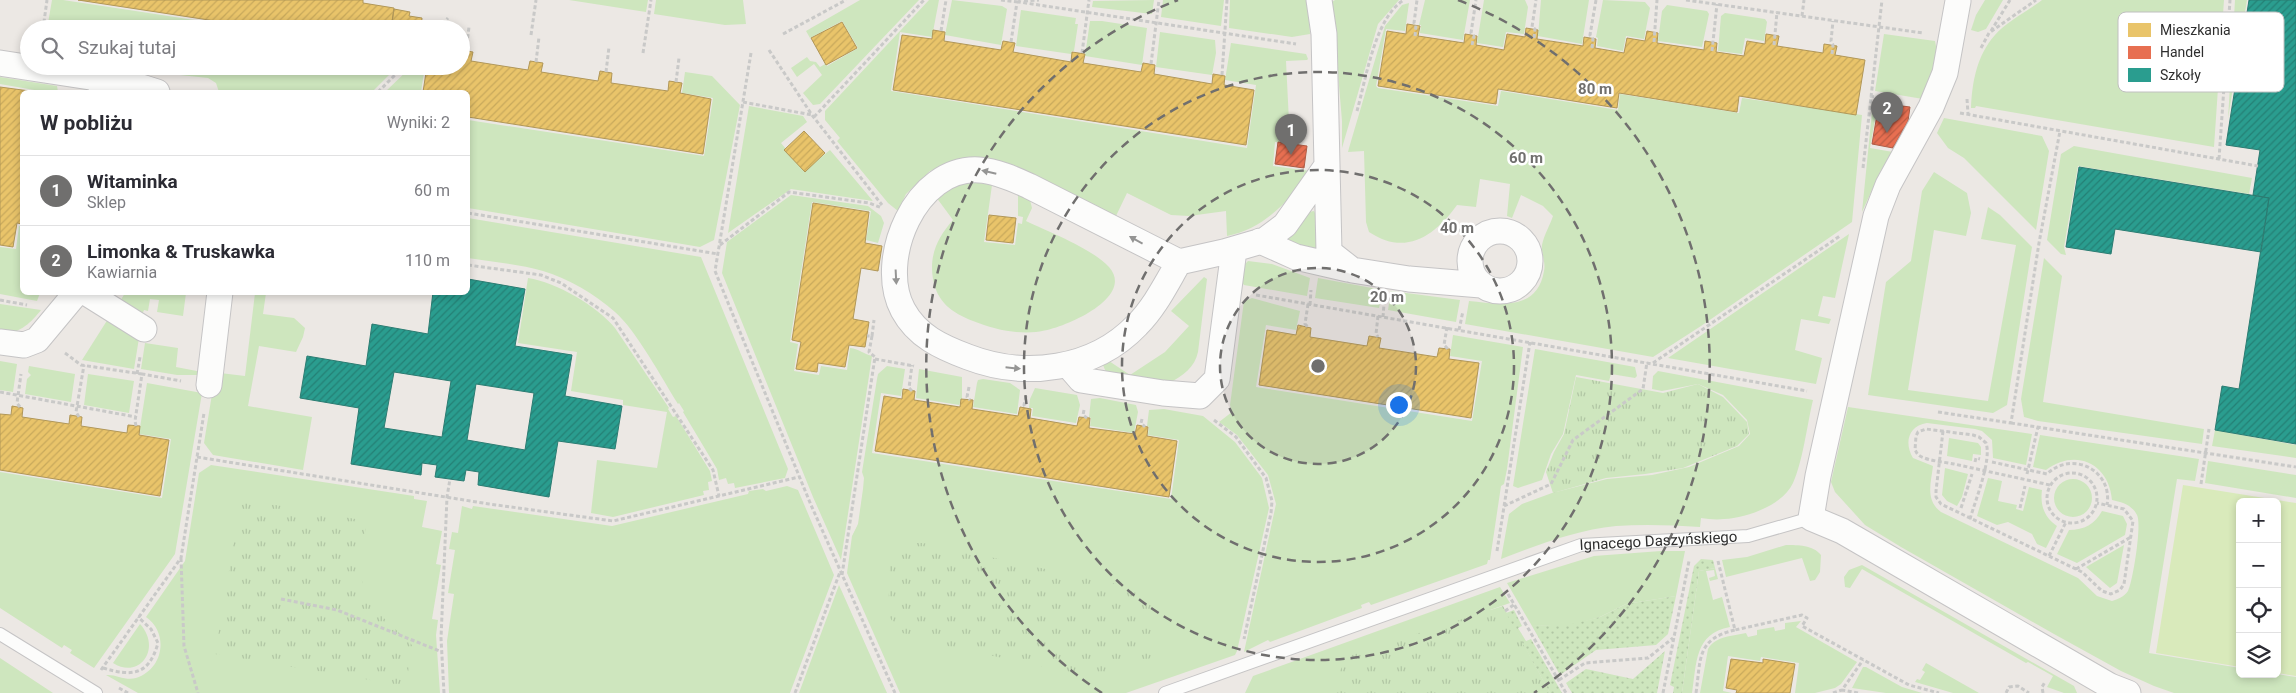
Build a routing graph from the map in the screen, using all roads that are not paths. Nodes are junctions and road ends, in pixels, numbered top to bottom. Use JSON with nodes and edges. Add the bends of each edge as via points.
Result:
{"nodes":[{"id":1,"x":1319,"y":0,"type":"edge"},
{"id":2,"x":1955,"y":0,"type":"edge"},
{"id":3,"x":0,"y":63,"type":"edge"},
{"id":4,"x":20,"y":68,"type":"edge"},
{"id":5,"x":53,"y":75,"type":"edge"},
{"id":6,"x":102,"y":86,"type":"edge"},
{"id":7,"x":151,"y":90,"type":"edge"},
{"id":8,"x":1326,"y":168,"type":"junction"},
{"id":9,"x":1260,"y":241,"type":"junction"},
{"id":10,"x":1234,"y":250,"type":"junction"},
{"id":11,"x":1179,"y":262,"type":"junction"},
{"id":12,"x":1352,"y":270,"type":"junction"},
{"id":13,"x":1481,"y":285,"type":"dead end"},
{"id":14,"x":75,"y":295,"type":"edge"},
{"id":15,"x":90,"y":295,"type":"edge"},
{"id":16,"x":220,"y":295,"type":"edge"},
{"id":17,"x":144,"y":329,"type":"dead end"},
{"id":18,"x":0,"y":342,"type":"edge"},
{"id":19,"x":1068,"y":365,"type":"junction"},
{"id":20,"x":209,"y":386,"type":"road end"},
{"id":21,"x":1811,"y":518,"type":"junction"},
{"id":22,"x":0,"y":634,"type":"edge"},
{"id":23,"x":96,"y":693,"type":"edge"},
{"id":24,"x":1165,"y":693,"type":"edge"},
{"id":25,"x":2128,"y":693,"type":"edge"}],
"edges":[{"from":1,"to":8,"type":"street","via":[[1324,34]]},
{"from":2,"to":21,"type":"street","via":[[1945,73],[1931,108],[1888,185],[1876,216]]},
{"from":3,"to":4,"type":"street"},
{"from":5,"to":6,"type":"street"},
{"from":6,"to":7,"type":"street","via":[[138,86]]},
{"from":8,"to":9,"type":"street","via":[[1285,225]]},
{"from":8,"to":12,"type":"street","via":[[1329,252]]},
{"from":9,"to":10,"type":"street"},
{"from":9,"to":12,"type":"street","via":[[1296,257]]},
{"from":10,"to":11,"type":"street"},
{"from":10,"to":19,"type":"street","via":[[1217,379],[1200,396],[1081,380]]},
{"from":11,"to":19,"type":"street","via":[[1155,303],[1136,326],[1103,350]]},
{"from":11,"to":19,"type":"street","one_way":true,"via":[[1004,176],[978,170],[958,173],[926,192],[913,206],[900,234],[896,254],[898,294],[912,324],[932,341],[984,363],[1027,369]]},
{"from":12,"to":13,"type":"street","via":[[1409,280]]},
{"from":14,"to":18,"type":"street","via":[[42,336],[33,342]]},
{"from":15,"to":17,"type":"street"},
{"from":16,"to":20,"type":"street"},
{"from":21,"to":24,"type":"lane","name":"Ignacego Daszyńskiego","via":[[1748,536],[1582,545]]},
{"from":21,"to":25,"type":"street","via":[[1842,531],[2110,686]]},
{"from":22,"to":23,"type":"lane"}]}
